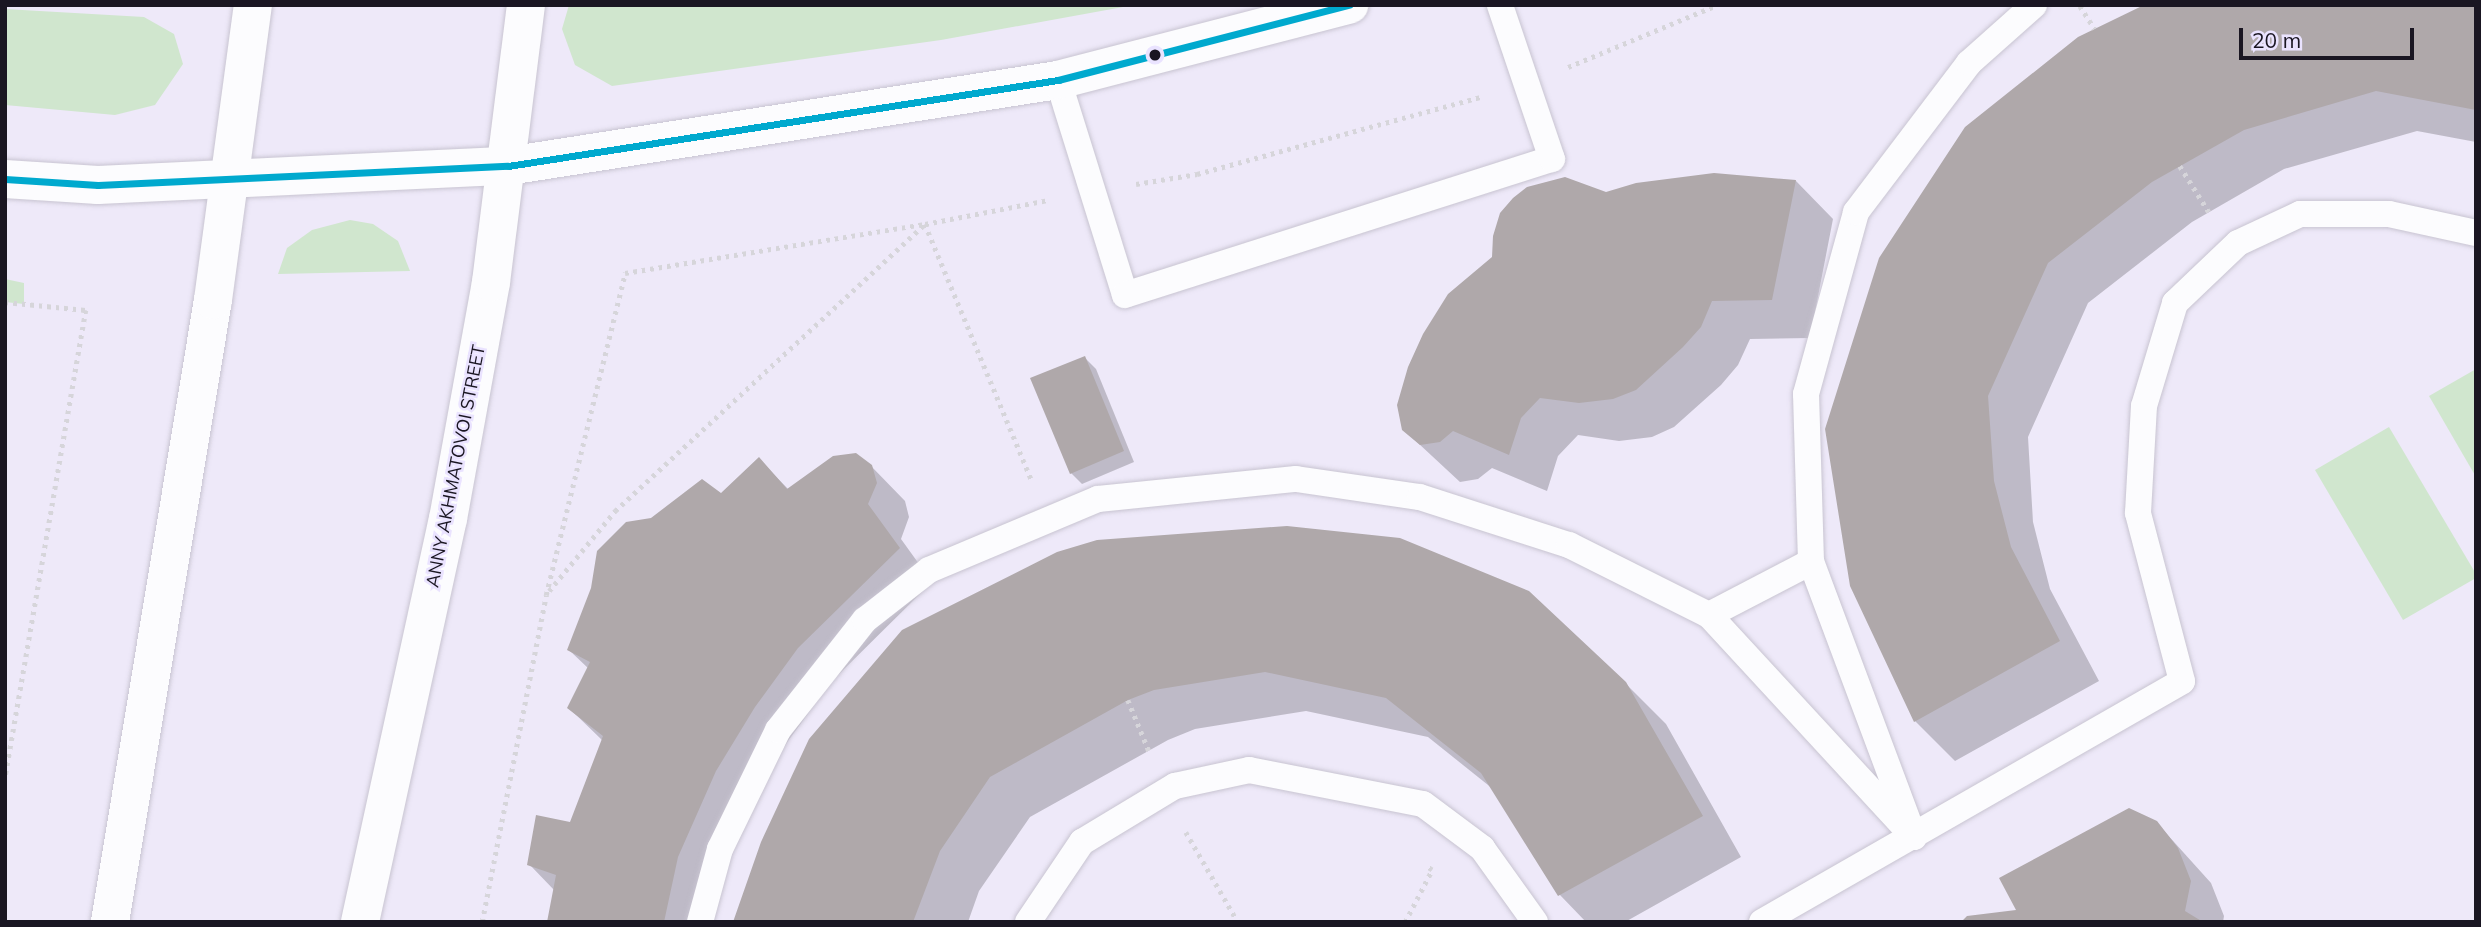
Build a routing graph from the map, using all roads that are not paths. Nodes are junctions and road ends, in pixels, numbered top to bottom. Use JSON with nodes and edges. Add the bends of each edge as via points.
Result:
{"nodes":[{"id":1,"x":253,"y":5,"type":"edge"},
{"id":2,"x":526,"y":5,"type":"edge"},
{"id":3,"x":1349,"y":5,"type":"edge"},
{"id":4,"x":1500,"y":5,"type":"edge"},
{"id":5,"x":2034,"y":5,"type":"edge"},
{"id":6,"x":1058,"y":80,"type":"junction"},
{"id":7,"x":508,"y":166,"type":"junction"},
{"id":8,"x":5,"y":179,"type":"edge"},
{"id":9,"x":229,"y":180,"type":"junction"},
{"id":10,"x":2476,"y":233,"type":"edge"},
{"id":11,"x":1811,"y":562,"type":"junction"},
{"id":12,"x":1709,"y":615,"type":"junction"},
{"id":13,"x":1914,"y":837,"type":"junction"},
{"id":14,"x":110,"y":922,"type":"edge"},
{"id":15,"x":360,"y":922,"type":"edge"},
{"id":16,"x":699,"y":922,"type":"edge"},
{"id":17,"x":1028,"y":922,"type":"edge"},
{"id":18,"x":1535,"y":922,"type":"edge"},
{"id":19,"x":1762,"y":922,"type":"edge"}],
"edges":[{"from":1,"to":9,"type":"main road"},
{"from":2,"to":7,"type":"main road","name":"ANNY AKHMATOVOI STREET"},
{"from":3,"to":6,"type":"main road"},
{"from":4,"to":6,"type":"lane","via":[[1552,159],[1125,295]]},
{"from":5,"to":11,"type":"lane","via":[[1969,63],[1856,212],[1805,394]]},
{"from":6,"to":7,"type":"main road"},
{"from":7,"to":9,"type":"main road"},
{"from":7,"to":15,"type":"main road","name":"ANNY AKHMATOVOI STREET","via":[[448,519]]},
{"from":8,"to":9,"type":"main road","via":[[98,185]]},
{"from":9,"to":14,"type":"main road"},
{"from":10,"to":13,"type":"lane","via":[[2389,214],[2300,214],[2238,243],[2175,303],[2144,406],[2138,513],[2182,681]]},
{"from":11,"to":12,"type":"lane"},
{"from":11,"to":13,"type":"lane"},
{"from":12,"to":13,"type":"lane"},
{"from":12,"to":16,"type":"lane","via":[[1569,545],[1420,497],[1296,479],[1098,499],[929,570],[866,620],[778,730],[720,849]]},
{"from":13,"to":19,"type":"lane"},
{"from":17,"to":18,"type":"lane","via":[[1082,842],[1175,786],[1249,769],[1423,804],[1482,848]]}]}
